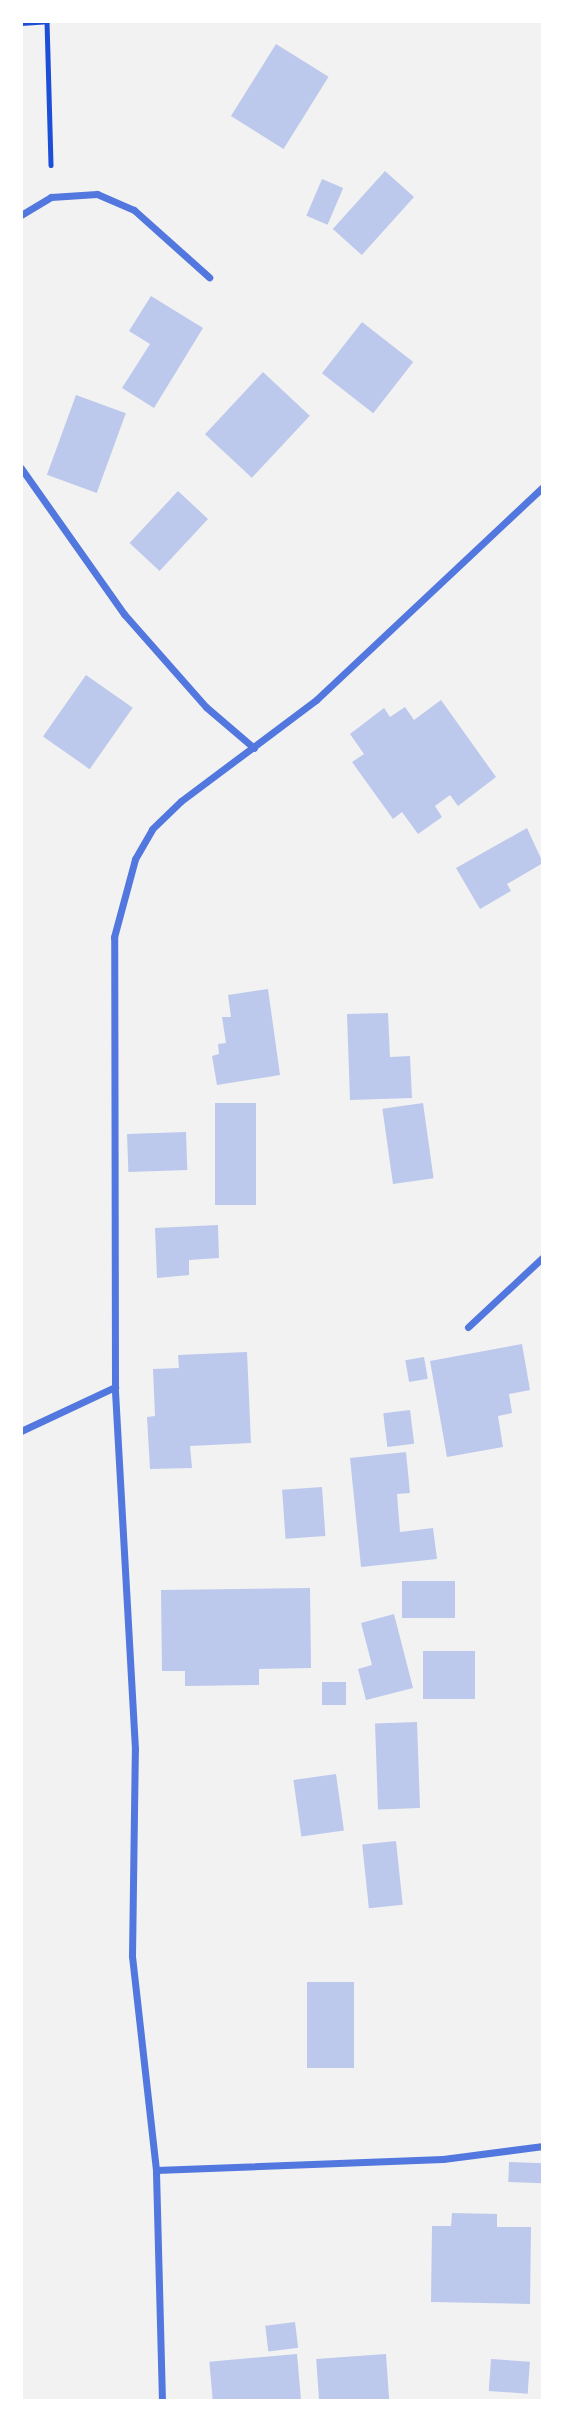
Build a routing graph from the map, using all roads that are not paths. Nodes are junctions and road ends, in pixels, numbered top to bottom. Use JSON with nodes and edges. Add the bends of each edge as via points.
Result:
{"nodes":[{"id":1,"x":21,"y":215,"type":"edge"},
{"id":2,"x":209,"y":277,"type":"dead end"},
{"id":3,"x":21,"y":468,"type":"edge"},
{"id":4,"x":543,"y":487,"type":"edge"},
{"id":5,"x":254,"y":748,"type":"junction"},
{"id":6,"x":543,"y":1257,"type":"edge"},
{"id":7,"x":468,"y":1327,"type":"dead end"},
{"id":8,"x":115,"y":1387,"type":"junction"},
{"id":9,"x":21,"y":1431,"type":"edge"},
{"id":10,"x":543,"y":2146,"type":"edge"},
{"id":11,"x":156,"y":2170,"type":"junction"},
{"id":12,"x":162,"y":2401,"type":"edge"}],
"edges":[{"from":1,"to":2,"type":"street","via":[[51,197],[97,194],[134,210]]},
{"from":3,"to":5,"type":"street","via":[[124,614],[206,707]]},
{"from":4,"to":5,"type":"street","via":[[368,655]]},
{"from":5,"to":8,"type":"street","via":[[181,801],[152,829],[135,859],[114,937]]},
{"from":6,"to":7,"type":"street"},
{"from":8,"to":9,"type":"street"},
{"from":8,"to":11,"type":"street","via":[[135,1749],[132,1956]]},
{"from":10,"to":11,"type":"street","via":[[443,2159]]},
{"from":11,"to":12,"type":"street"}]}
